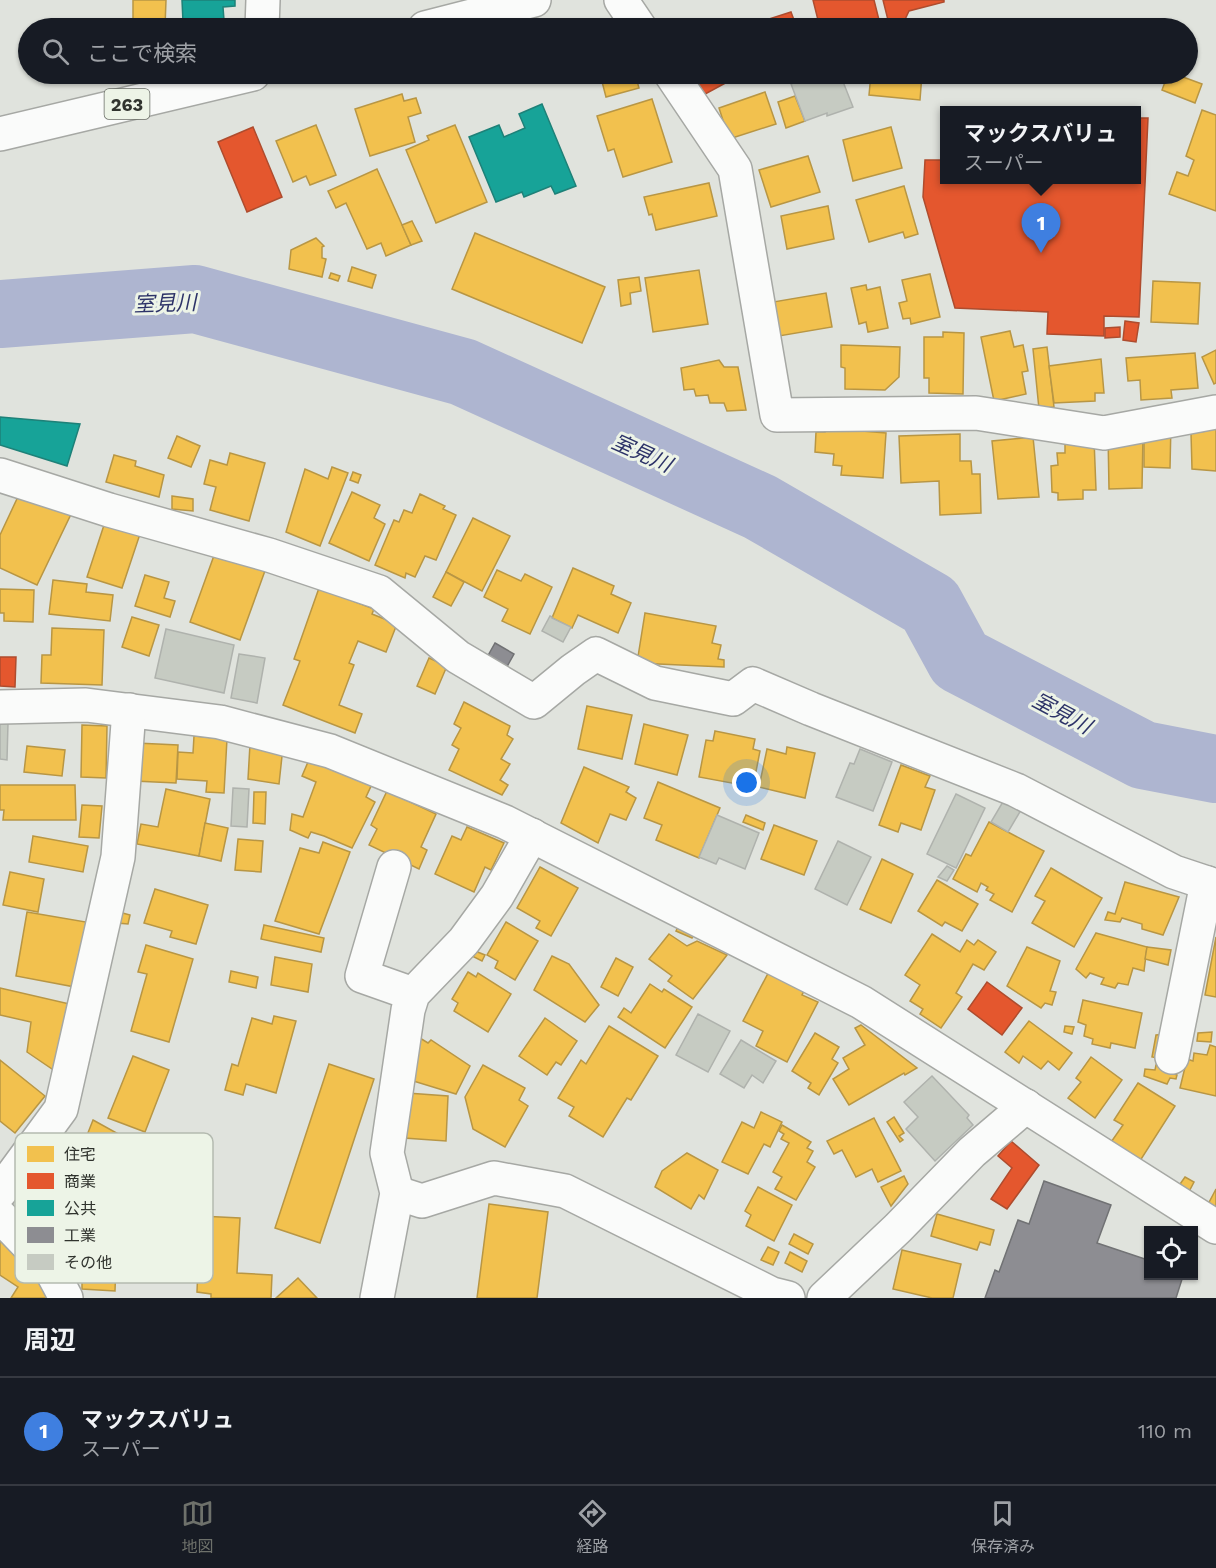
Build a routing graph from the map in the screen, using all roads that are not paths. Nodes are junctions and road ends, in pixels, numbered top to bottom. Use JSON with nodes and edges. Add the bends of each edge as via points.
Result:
{"nodes":[{"id":1,"x":263,"y":0,"type":"edge"},
{"id":2,"x":534,"y":0,"type":"edge"},
{"id":3,"x":621,"y":0,"type":"edge"},
{"id":4,"x":262,"y":18,"type":"edge"},
{"id":5,"x":463,"y":18,"type":"edge"},
{"id":6,"x":633,"y":18,"type":"edge"},
{"id":7,"x":211,"y":84,"type":"edge"},
{"id":8,"x":678,"y":84,"type":"edge"},
{"id":9,"x":0,"y":134,"type":"edge"},
{"id":10,"x":1216,"y":412,"type":"edge"},
{"id":11,"x":0,"y":475,"type":"edge"},
{"id":12,"x":0,"y":707,"type":"edge"},
{"id":13,"x":129,"y":710,"type":"junction"},
{"id":14,"x":532,"y":836,"type":"junction"},
{"id":15,"x":394,"y":867,"type":"dead end"},
{"id":16,"x":1211,"y":885,"type":"edge"},
{"id":17,"x":413,"y":994,"type":"junction"},
{"id":18,"x":1172,"y":1057,"type":"dead end"},
{"id":19,"x":1026,"y":1106,"type":"junction"},
{"id":20,"x":43,"y":1133,"type":"edge"},
{"id":21,"x":15,"y":1172,"type":"edge"},
{"id":22,"x":0,"y":1192,"type":"edge"},
{"id":23,"x":397,"y":1193,"type":"junction"},
{"id":24,"x":0,"y":1216,"type":"edge"},
{"id":25,"x":1216,"y":1227,"type":"edge"},
{"id":26,"x":15,"y":1232,"type":"edge"},
{"id":27,"x":58,"y":1283,"type":"edge"},
{"id":28,"x":66,"y":1298,"type":"edge"},
{"id":29,"x":377,"y":1298,"type":"edge"},
{"id":30,"x":788,"y":1298,"type":"edge"},
{"id":31,"x":824,"y":1298,"type":"edge"}],
"edges":[{"from":1,"to":4,"type":"main road"},
{"from":2,"to":5,"type":"main road"},
{"from":3,"to":6,"type":"main road"},
{"from":7,"to":9,"type":"main road","number":"263"},
{"from":8,"to":10,"type":"main road","via":[[735,169],[777,415],[976,413],[1104,433]]},
{"from":11,"to":16,"type":"main road","via":[[379,592],[458,657],[534,702],[596,654],[655,683],[733,699],[753,684],[1016,790],[1174,872]]},
{"from":12,"to":13,"type":"main road","via":[[86,705]]},
{"from":13,"to":14,"type":"main road","via":[[220,722],[330,751]]},
{"from":13,"to":20,"type":"main road","via":[[118,857],[61,1109]]},
{"from":14,"to":17,"type":"main road","via":[[497,896],[464,941]]},
{"from":14,"to":19,"type":"main road","via":[[861,1002]]},
{"from":15,"to":17,"type":"main road","via":[[362,976]]},
{"from":16,"to":18,"type":"main road"},
{"from":17,"to":23,"type":"main road","via":[[387,1153]]},
{"from":19,"to":25,"type":"main road"},
{"from":19,"to":31,"type":"main road","via":[[972,1152]]},
{"from":21,"to":22,"type":"main road"},
{"from":23,"to":29,"type":"main road"},
{"from":23,"to":30,"type":"main road","via":[[422,1201],[494,1178],[565,1191],[771,1294]]},
{"from":24,"to":26,"type":"main road"},
{"from":27,"to":28,"type":"main road"}]}
